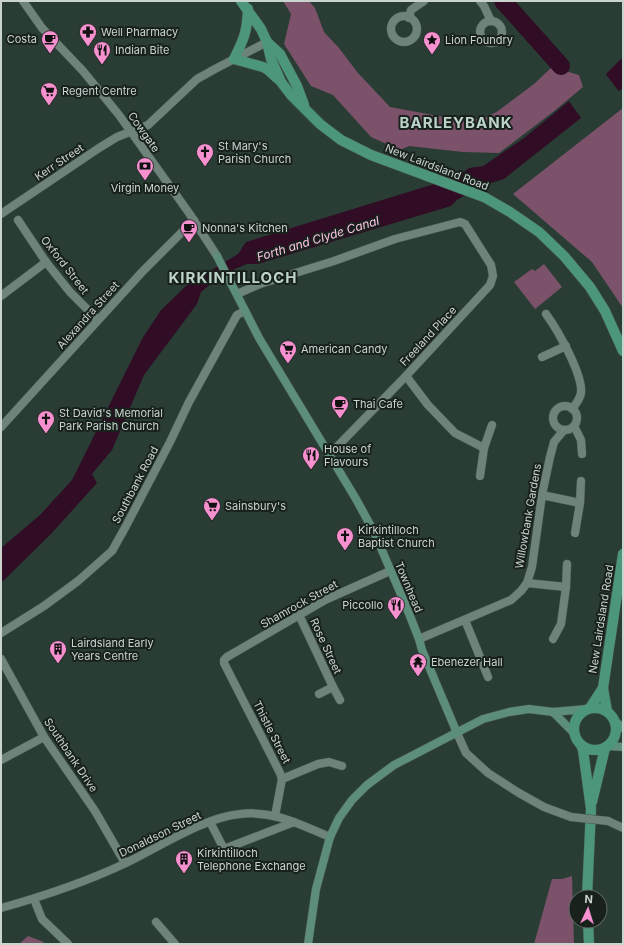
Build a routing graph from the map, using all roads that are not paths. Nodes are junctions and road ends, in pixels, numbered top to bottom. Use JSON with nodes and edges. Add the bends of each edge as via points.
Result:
{"nodes":[{"id":1,"x":23,"y":1,"type":"edge"},
{"id":2,"x":424,"y":1,"type":"edge"},
{"id":3,"x":480,"y":1,"type":"edge"},
{"id":4,"x":244,"y":5,"type":"edge"},
{"id":5,"x":409,"y":18,"type":"dead end"},
{"id":6,"x":491,"y":21,"type":"dead end"},
{"id":7,"x":267,"y":42,"type":"junction"},
{"id":8,"x":234,"y":59,"type":"junction"},
{"id":9,"x":281,"y":82,"type":"junction"},
{"id":10,"x":306,"y":109,"type":"junction"},
{"id":11,"x":130,"y":132,"type":"junction"},
{"id":12,"x":1,"y":214,"type":"edge"},
{"id":13,"x":18,"y":220,"type":"dead end"},
{"id":14,"x":194,"y":220,"type":"junction"},
{"id":15,"x":46,"y":262,"type":"junction"},
{"id":16,"x":236,"y":291,"type":"junction"},
{"id":17,"x":1,"y":296,"type":"edge"},
{"id":18,"x":245,"y":311,"type":"junction"},
{"id":19,"x":546,"y":314,"type":"dead end"},
{"id":20,"x":98,"y":320,"type":"junction"},
{"id":21,"x":566,"y":346,"type":"junction"},
{"id":22,"x":623,"y":351,"type":"edge"},
{"id":23,"x":542,"y":357,"type":"dead end"},
{"id":24,"x":406,"y":376,"type":"junction"},
{"id":25,"x":572,"y":409,"type":"junction"},
{"id":26,"x":492,"y":425,"type":"dead end"},
{"id":27,"x":574,"y":426,"type":"junction"},
{"id":28,"x":1,"y":427,"type":"edge"},
{"id":29,"x":564,"y":430,"type":"junction"},
{"id":30,"x":484,"y":448,"type":"junction"},
{"id":31,"x":582,"y":454,"type":"dead end"},
{"id":32,"x":329,"y":455,"type":"junction"},
{"id":33,"x":480,"y":476,"type":"dead end"},
{"id":34,"x":581,"y":481,"type":"dead end"},
{"id":35,"x":542,"y":495,"type":"junction"},
{"id":36,"x":580,"y":503,"type":"junction"},
{"id":37,"x":576,"y":533,"type":"dead end"},
{"id":38,"x":623,"y":554,"type":"edge"},
{"id":39,"x":567,"y":564,"type":"dead end"},
{"id":40,"x":390,"y":571,"type":"junction"},
{"id":41,"x":526,"y":583,"type":"junction"},
{"id":42,"x":566,"y":587,"type":"junction"},
{"id":43,"x":299,"y":615,"type":"junction"},
{"id":44,"x":465,"y":620,"type":"junction"},
{"id":45,"x":1,"y":633,"type":"edge"},
{"id":46,"x":553,"y":639,"type":"dead end"},
{"id":47,"x":419,"y":640,"type":"junction"},
{"id":48,"x":1,"y":659,"type":"edge"},
{"id":49,"x":224,"y":663,"type":"joint"},
{"id":50,"x":488,"y":677,"type":"dead end"},
{"id":51,"x":333,"y":687,"type":"junction"},
{"id":52,"x":603,"y":688,"type":"junction"},
{"id":53,"x":319,"y":694,"type":"dead end"},
{"id":54,"x":340,"y":700,"type":"dead end"},
{"id":55,"x":588,"y":708,"type":"junction"},
{"id":56,"x":607,"y":711,"type":"junction"},
{"id":57,"x":553,"y":712,"type":"junction"},
{"id":58,"x":619,"y":725,"type":"edge"},
{"id":59,"x":457,"y":733,"type":"junction"},
{"id":60,"x":575,"y":734,"type":"junction"},
{"id":61,"x":44,"y":737,"type":"junction"},
{"id":62,"x":581,"y":745,"type":"junction"},
{"id":63,"x":607,"y":747,"type":"junction"},
{"id":64,"x":623,"y":747,"type":"edge"},
{"id":65,"x":1,"y":760,"type":"edge"},
{"id":66,"x":342,"y":766,"type":"dead end"},
{"id":67,"x":282,"y":779,"type":"junction"},
{"id":68,"x":591,"y":809,"type":"junction"},
{"id":69,"x":275,"y":816,"type":"junction"},
{"id":70,"x":210,"y":822,"type":"junction"},
{"id":71,"x":294,"y":822,"type":"junction"},
{"id":72,"x":623,"y":828,"type":"edge"},
{"id":73,"x":330,"y":837,"type":"junction"},
{"id":74,"x":125,"y":863,"type":"junction"},
{"id":75,"x":587,"y":889,"type":"edge"},
{"id":76,"x":34,"y":899,"type":"junction"},
{"id":77,"x":1,"y":908,"type":"edge"},
{"id":78,"x":156,"y":922,"type":"dead end"},
{"id":79,"x":588,"y":929,"type":"edge"},
{"id":80,"x":68,"y":944,"type":"edge"},
{"id":81,"x":175,"y":944,"type":"edge"},
{"id":82,"x":308,"y":944,"type":"edge"},
{"id":83,"x":589,"y":944,"type":"edge"}],
"edges":[{"from":1,"to":11,"type":"street","name":"Cowgate","via":[[42,28],[83,71]]},
{"from":2,"to":5,"type":"street","via":[[411,10]]},
{"from":3,"to":6,"type":"street"},
{"from":4,"to":7,"type":"main road"},
{"from":4,"to":8,"type":"main road","via":[[247,25]]},
{"from":7,"to":8,"type":"street","name":"Kerr Street"},
{"from":7,"to":9,"type":"main road","name":"New Lairdsland Road"},
{"from":7,"to":10,"type":"main road","name":"New Lairdsland Road","via":[[280,54]]},
{"from":8,"to":9,"type":"main road","via":[[267,69]]},
{"from":8,"to":11,"type":"street","name":"Kerr Street","via":[[197,79],[148,125]]},
{"from":9,"to":10,"type":"main road","name":"New Lairdsland Road"},
{"from":10,"to":22,"type":"main road","name":"New Lairdsland Road","via":[[341,140],[469,191],[510,212],[539,232],[571,263],[590,287],[605,311]]},
{"from":11,"to":12,"type":"street","name":"Kerr Street","via":[[99,148]]},
{"from":11,"to":14,"type":"street","name":"Cowgate"},
{"from":13,"to":15,"type":"street","name":"Oxford Street"},
{"from":14,"to":16,"type":"street","name":"Cowgate"},
{"from":14,"to":20,"type":"street","name":"Alexandra Street"},
{"from":15,"to":17,"type":"street"},
{"from":15,"to":20,"type":"street","name":"Oxford Street","via":[[70,292]]},
{"from":16,"to":18,"type":"street","name":"Townhead"},
{"from":16,"to":24,"type":"street","name":"Freeland Place","via":[[396,239],[460,222],[465,224],[491,265],[493,276],[490,286]]},
{"from":18,"to":32,"type":"street","name":"Townhead"},
{"from":18,"to":45,"type":"street","name":"Southbank Road","via":[[238,315],[189,402],[112,551],[78,581]]},
{"from":19,"to":21,"type":"street"},
{"from":20,"to":28,"type":"street","name":"Alexandra Street"},
{"from":21,"to":23,"type":"street"},
{"from":21,"to":25,"type":"street","via":[[581,391],[579,400]]},
{"from":24,"to":30,"type":"street","via":[[428,405],[455,433]]},
{"from":24,"to":32,"type":"street","name":"Freeland Place"},
{"from":25,"to":27,"type":"street","via":[[577,419]]},
{"from":25,"to":29,"type":"street","via":[[565,406],[555,412],[554,423]]},
{"from":26,"to":30,"type":"street"},
{"from":27,"to":29,"type":"street"},
{"from":27,"to":31,"type":"street","via":[[581,440]]},
{"from":29,"to":35,"type":"street","name":"Willowbank Gardens","via":[[554,442]]},
{"from":30,"to":33,"type":"street"},
{"from":32,"to":40,"type":"street","name":"Townhead","via":[[368,520]]},
{"from":34,"to":36,"type":"street"},
{"from":35,"to":36,"type":"street"},
{"from":35,"to":41,"type":"street","name":"Willowbank Gardens","via":[[532,567]]},
{"from":36,"to":37,"type":"street"},
{"from":38,"to":52,"type":"main road","name":"New Lairdsland Road"},
{"from":39,"to":42,"type":"street"},
{"from":40,"to":43,"type":"street","name":"Shamrock Street"},
{"from":40,"to":47,"type":"street","name":"Townhead"},
{"from":41,"to":42,"type":"street"},
{"from":41,"to":44,"type":"street","name":"Willowbank Gardens","via":[[511,600]]},
{"from":42,"to":46,"type":"street","via":[[561,624]]},
{"from":43,"to":49,"type":"street","name":"Shamrock Street","via":[[227,657]]},
{"from":43,"to":51,"type":"street","name":"Rose Street"},
{"from":44,"to":47,"type":"street","name":"Willowbank Gardens"},
{"from":44,"to":50,"type":"street"},
{"from":47,"to":59,"type":"street","name":"Townhead"},
{"from":48,"to":61,"type":"street","name":"Southbank Drive"},
{"from":49,"to":67,"type":"street","name":"Thistle Street"},
{"from":51,"to":53,"type":"street","name":"Rose Street"},
{"from":51,"to":54,"type":"street","name":"Rose Street"},
{"from":52,"to":55,"type":"main road","name":"New Lairdsland Road"},
{"from":52,"to":56,"type":"main road","name":"New Lairdsland Road"},
{"from":55,"to":56,"type":"main road","via":[[601,708]]},
{"from":55,"to":57,"type":"street"},
{"from":55,"to":60,"type":"main road","via":[[576,719]]},
{"from":56,"to":58,"type":"main road"},
{"from":57,"to":59,"type":"street","via":[[529,709],[509,712],[483,720]]},
{"from":57,"to":60,"type":"street"},
{"from":58,"to":63,"type":"main road","via":[[616,735]]},
{"from":59,"to":72,"type":"street","bridge":true,"via":[[466,753],[488,773],[519,793],[544,807],[571,817],[608,822]]},
{"from":59,"to":73,"type":"street","via":[[394,765],[367,785],[339,818]]},
{"from":60,"to":62,"type":"main road"},
{"from":61,"to":65,"type":"street"},
{"from":61,"to":74,"type":"street","name":"Southbank Drive","via":[[95,811]]},
{"from":62,"to":63,"type":"main road","via":[[590,749]]},
{"from":62,"to":68,"type":"main road"},
{"from":63,"to":64,"type":"street"},
{"from":63,"to":68,"type":"main road"},
{"from":66,"to":67,"type":"street","via":[[329,762],[318,764]]},
{"from":67,"to":69,"type":"street","name":"Thistle Street"},
{"from":68,"to":75,"type":"main road"},
{"from":69,"to":70,"type":"street","name":"Donaldson Street","via":[[240,814]]},
{"from":69,"to":71,"type":"street","name":"Donaldson Street"},
{"from":70,"to":71,"type":"street","via":[[224,849]]},
{"from":70,"to":74,"type":"street","name":"Donaldson Street"},
{"from":71,"to":73,"type":"street","name":"Donaldson Street"},
{"from":73,"to":82,"type":"street","via":[[316,889]]},
{"from":74,"to":76,"type":"street","name":"Donaldson Street"},
{"from":76,"to":77,"type":"street","name":"Donaldson Street"},
{"from":76,"to":80,"type":"street","via":[[42,919]]},
{"from":78,"to":81,"type":"street"},
{"from":79,"to":83,"type":"main road"}]}
